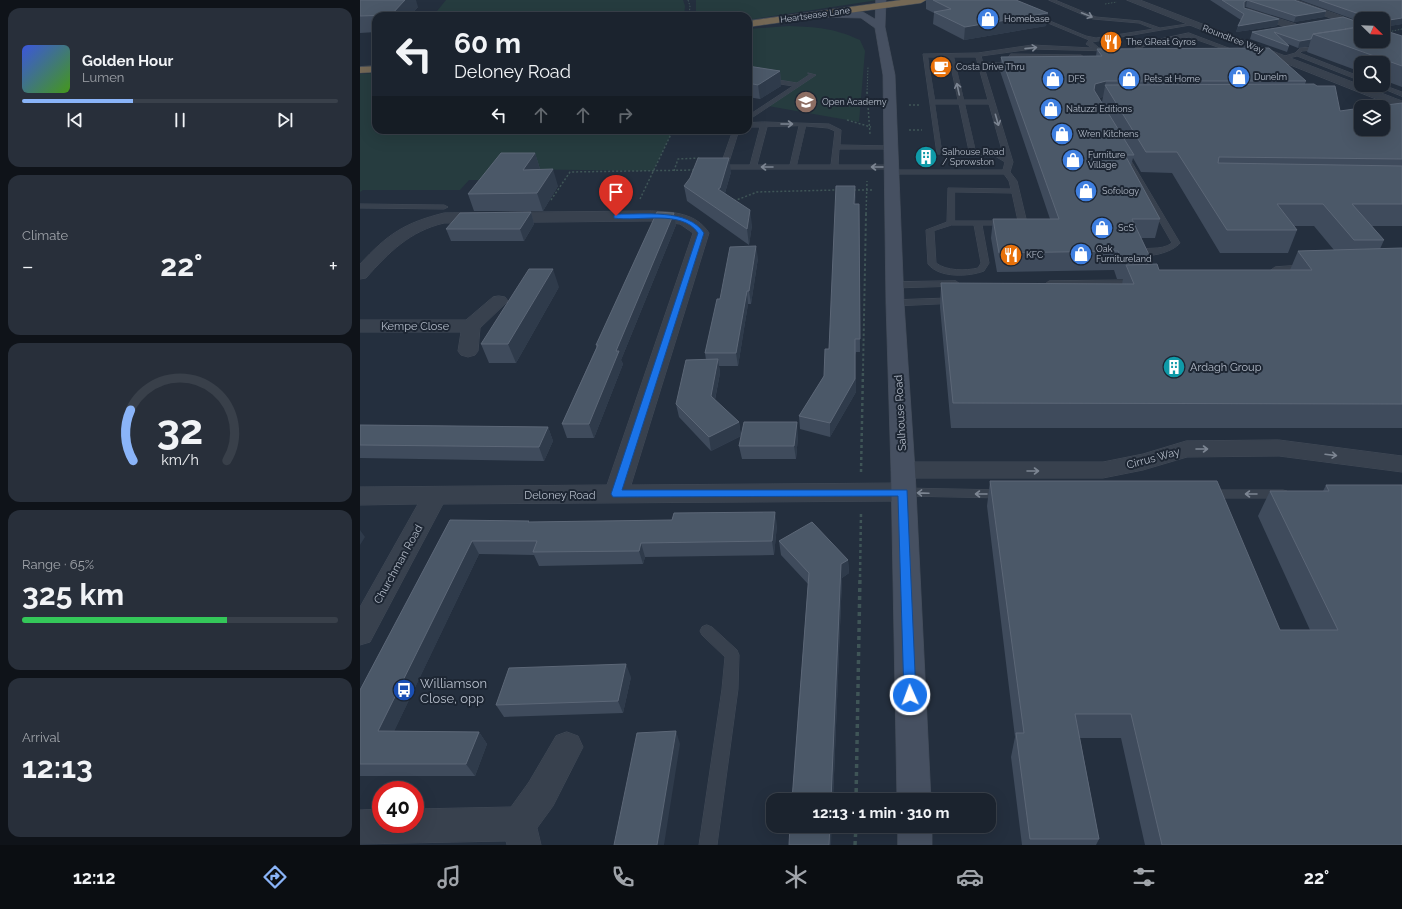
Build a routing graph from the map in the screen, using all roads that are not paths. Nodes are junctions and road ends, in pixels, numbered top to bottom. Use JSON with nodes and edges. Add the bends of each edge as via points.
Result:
{"nodes":[{"id":1,"x":921,"y":0,"type":"edge"},
{"id":2,"x":1051,"y":0,"type":"edge"},
{"id":3,"x":1132,"y":0,"type":"edge"},
{"id":4,"x":1296,"y":2,"type":"edge"},
{"id":5,"x":881,"y":3,"type":"edge"},
{"id":6,"x":1024,"y":11,"type":"edge"},
{"id":7,"x":1246,"y":11,"type":"edge"},
{"id":8,"x":823,"y":14,"type":"junction"},
{"id":9,"x":1344,"y":19,"type":"junction"},
{"id":10,"x":1322,"y":22,"type":"edge"},
{"id":11,"x":752,"y":23,"type":"edge"},
{"id":12,"x":1354,"y":23,"type":"edge"},
{"id":13,"x":1194,"y":24,"type":"junction"},
{"id":14,"x":880,"y":27,"type":"junction"},
{"id":15,"x":1158,"y":29,"type":"junction"},
{"id":16,"x":1270,"y":30,"type":"edge"},
{"id":17,"x":1249,"y":34,"type":"edge"},
{"id":18,"x":1084,"y":38,"type":"junction"},
{"id":19,"x":1096,"y":40,"type":"junction"},
{"id":20,"x":1230,"y":46,"type":"junction"},
{"id":21,"x":1333,"y":46,"type":"edge"},
{"id":22,"x":1064,"y":47,"type":"junction"},
{"id":23,"x":1117,"y":49,"type":"edge"},
{"id":24,"x":1157,"y":49,"type":"edge"},
{"id":25,"x":1206,"y":49,"type":"edge"},
{"id":26,"x":1098,"y":50,"type":"junction"},
{"id":27,"x":1297,"y":54,"type":"junction"},
{"id":28,"x":951,"y":55,"type":"junction"},
{"id":29,"x":978,"y":55,"type":"junction"},
{"id":30,"x":987,"y":55,"type":"junction"},
{"id":31,"x":1281,"y":58,"type":"junction"},
{"id":32,"x":1086,"y":59,"type":"edge"},
{"id":33,"x":981,"y":65,"type":"junction"},
{"id":34,"x":1024,"y":65,"type":"edge"},
{"id":35,"x":1300,"y":66,"type":"junction"},
{"id":36,"x":372,"y":69,"type":"edge"},
{"id":37,"x":360,"y":70,"type":"edge"},
{"id":38,"x":1287,"y":70,"type":"edge"},
{"id":39,"x":810,"y":74,"type":"dead end"},
{"id":40,"x":1354,"y":76,"type":"edge"},
{"id":41,"x":752,"y":77,"type":"edge"},
{"id":42,"x":799,"y":85,"type":"junction"},
{"id":43,"x":1390,"y":90,"type":"edge"},
{"id":44,"x":1402,"y":94,"type":"edge"},
{"id":45,"x":932,"y":102,"type":"junction"},
{"id":46,"x":961,"y":102,"type":"junction"},
{"id":47,"x":992,"y":102,"type":"junction"},
{"id":48,"x":1402,"y":105,"type":"edge"},
{"id":49,"x":752,"y":114,"type":"edge"},
{"id":50,"x":752,"y":124,"type":"edge"},
{"id":51,"x":764,"y":124,"type":"junction"},
{"id":52,"x":803,"y":124,"type":"junction"},
{"id":53,"x":735,"y":134,"type":"edge"},
{"id":54,"x":1120,"y":146,"type":"edge"},
{"id":55,"x":837,"y":147,"type":"junction"},
{"id":56,"x":892,"y":147,"type":"junction"},
{"id":57,"x":973,"y":154,"type":"junction"},
{"id":58,"x":1010,"y":162,"type":"junction"},
{"id":59,"x":753,"y":167,"type":"junction"},
{"id":60,"x":793,"y":167,"type":"junction"},
{"id":61,"x":834,"y":167,"type":"junction"},
{"id":62,"x":1006,"y":172,"type":"junction"},
{"id":63,"x":893,"y":176,"type":"junction"},
{"id":64,"x":1015,"y":191,"type":"junction"},
{"id":65,"x":450,"y":201,"type":"dead end"},
{"id":66,"x":360,"y":206,"type":"edge"},
{"id":67,"x":442,"y":213,"type":"junction"},
{"id":68,"x":951,"y":223,"type":"junction"},
{"id":69,"x":978,"y":223,"type":"junction"},
{"id":70,"x":1141,"y":252,"type":"edge"},
{"id":71,"x":1317,"y":268,"type":"edge"},
{"id":72,"x":360,"y":274,"type":"edge"},
{"id":73,"x":1257,"y":282,"type":"edge"},
{"id":74,"x":1147,"y":283,"type":"edge"},
{"id":75,"x":965,"y":284,"type":"edge"},
{"id":76,"x":1036,"y":284,"type":"edge"},
{"id":77,"x":894,"y":294,"type":"junction"},
{"id":78,"x":498,"y":301,"type":"dead end"},
{"id":79,"x":965,"y":301,"type":"edge"},
{"id":80,"x":360,"y":326,"type":"edge"},
{"id":81,"x":471,"y":326,"type":"junction"},
{"id":82,"x":468,"y":351,"type":"dead end"},
{"id":83,"x":1402,"y":464,"type":"edge"},
{"id":84,"x":903,"y":481,"type":"junction"},
{"id":85,"x":616,"y":494,"type":"junction"},
{"id":86,"x":1014,"y":494,"type":"edge"},
{"id":87,"x":1196,"y":494,"type":"edge"},
{"id":88,"x":1299,"y":494,"type":"edge"},
{"id":89,"x":360,"y":496,"type":"edge"},
{"id":90,"x":435,"y":496,"type":"junction"},
{"id":91,"x":706,"y":631,"type":"dead end"},
{"id":92,"x":360,"y":633,"type":"edge"},
{"id":93,"x":567,"y":747,"type":"dead end"},
{"id":94,"x":914,"y":793,"type":"edge"},
{"id":95,"x":360,"y":827,"type":"edge"},
{"id":96,"x":915,"y":833,"type":"edge"},
{"id":97,"x":521,"y":834,"type":"edge"},
{"id":98,"x":708,"y":845,"type":"edge"},
{"id":99,"x":916,"y":845,"type":"edge"}],
"edges":[{"from":1,"to":5,"type":"highway","name":"Heartsease Lane"},
{"from":2,"to":15,"type":"lane","one_way":true,"via":[[1095,18],[1140,22]]},
{"from":3,"to":13,"type":"street","name":"Roundtree Way"},
{"from":4,"to":9,"type":"street"},
{"from":5,"to":8,"type":"highway","name":"Heartsease Lane"},
{"from":5,"to":14,"type":"street","name":"Salhouse Road"},
{"from":6,"to":18,"type":"lane"},
{"from":7,"to":16,"type":"street","via":[[1295,26]]},
{"from":8,"to":11,"type":"highway","name":"Heartsease Lane"},
{"from":8,"to":14,"type":"street","via":[[863,16]]},
{"from":9,"to":10,"type":"street"},
{"from":9,"to":12,"type":"street"},
{"from":13,"to":15,"type":"lane"},
{"from":13,"to":20,"type":"street","name":"Roundtree Way"},
{"from":14,"to":56,"type":"street","name":"Salhouse Road","via":[[889,75]]},
{"from":15,"to":19,"type":"lane"},
{"from":17,"to":20,"type":"street"},
{"from":18,"to":19,"type":"lane"},
{"from":18,"to":22,"type":"lane"},
{"from":19,"to":26,"type":"lane","via":[[1090,41],[1089,44]]},
{"from":20,"to":24,"type":"lane","via":[[1189,35],[1144,44],[1133,51]]},
{"from":20,"to":25,"type":"lane"},
{"from":20,"to":31,"type":"street","name":"Roundtree Way"},
{"from":21,"to":27,"type":"lane","via":[[1300,50]]},
{"from":22,"to":26,"type":"lane"},
{"from":30,"to":22,"type":"lane","one_way":true,"via":[[1032,47]]},
{"from":23,"to":26,"type":"lane"},
{"from":27,"to":31,"type":"lane"},
{"from":27,"to":40,"type":"lane"},
{"from":28,"to":29,"type":"lane"},
{"from":28,"to":45,"type":"lane","via":[[925,55]]},
{"from":46,"to":28,"type":"lane","one_way":true},
{"from":29,"to":30,"type":"lane"},
{"from":29,"to":33,"type":"lane"},
{"from":30,"to":32,"type":"lane","via":[[1078,56]]},
{"from":31,"to":35,"type":"street","name":"Roundtree Way"},
{"from":33,"to":34,"type":"lane"},
{"from":33,"to":47,"type":"lane"},
{"from":35,"to":38,"type":"lane"},
{"from":35,"to":48,"type":"street","name":"Roundtree Way"},
{"from":36,"to":37,"type":"highway"},
{"from":39,"to":42,"type":"lane","via":[[813,75]]},
{"from":41,"to":42,"type":"lane"},
{"from":42,"to":49,"type":"lane"},
{"from":43,"to":44,"type":"lane"},
{"from":45,"to":46,"type":"lane"},
{"from":45,"to":57,"type":"lane","via":[[939,153]]},
{"from":46,"to":47,"type":"lane"},
{"from":46,"to":57,"type":"lane"},
{"from":47,"to":58,"type":"lane","one_way":true},
{"from":50,"to":51,"type":"lane"},
{"from":51,"to":52,"type":"lane","one_way":true},
{"from":51,"to":59,"type":"lane"},
{"from":52,"to":55,"type":"lane","via":[[829,126],[838,130]]},
{"from":52,"to":60,"type":"lane"},
{"from":53,"to":59,"type":"lane","via":[[724,167]]},
{"from":54,"to":70,"type":"lane","via":[[1176,243],[1169,249],[1158,252]]},
{"from":55,"to":56,"type":"lane"},
{"from":55,"to":61,"type":"lane"},
{"from":56,"to":63,"type":"street","name":"Salhouse Road"},
{"from":57,"to":58,"type":"lane","via":[[999,155]]},
{"from":58,"to":62,"type":"lane"},
{"from":60,"to":59,"type":"lane","one_way":true},
{"from":60,"to":61,"type":"lane"},
{"from":63,"to":61,"type":"lane","one_way":true},
{"from":62,"to":63,"type":"lane"},
{"from":62,"to":64,"type":"lane","via":[[1013,181]]},
{"from":63,"to":77,"type":"street","name":"Salhouse Road"},
{"from":64,"to":68,"type":"lane","via":[[951,190]]},
{"from":64,"to":69,"type":"lane","via":[[1023,223]]},
{"from":65,"to":67,"type":"lane"},
{"from":66,"to":67,"type":"lane"},
{"from":67,"to":72,"type":"street","via":[[395,238]]},
{"from":67,"to":85,"type":"street","via":[[460,217],[674,217],[687,220],[701,233]]},
{"from":68,"to":69,"type":"lane"},
{"from":68,"to":69,"type":"lane","via":[[930,230],[932,264],[938,269],[959,272],[984,268]]},
{"from":71,"to":73,"type":"lane","via":[[1278,269]]},
{"from":74,"to":76,"type":"lane"},
{"from":75,"to":77,"type":"lane"},
{"from":77,"to":79,"type":"lane"},
{"from":77,"to":84,"type":"street","name":"Salhouse Road"},
{"from":78,"to":81,"type":"street"},
{"from":80,"to":81,"type":"street","name":"Kempe Close"},
{"from":81,"to":82,"type":"street"},
{"from":84,"to":83,"type":"street","name":"Cirrus Way","one_way":true,"via":[[1103,470],[1143,462],[1186,449],[1279,448]]},
{"from":84,"to":85,"type":"street","name":"Deloney Road"},
{"from":86,"to":84,"type":"lane","one_way":true},
{"from":84,"to":94,"type":"street","name":"Salhouse Road"},
{"from":85,"to":90,"type":"street","name":"Deloney Road"},
{"from":88,"to":87,"type":"lane","one_way":true},
{"from":89,"to":90,"type":"street","name":"Deloney Road"},
{"from":90,"to":92,"type":"street","name":"Churchman Road"},
{"from":91,"to":98,"type":"lane","via":[[732,656],[730,689]]},
{"from":93,"to":97,"type":"street"},
{"from":95,"to":97,"type":"street"},
{"from":96,"to":99,"type":"street"}]}
